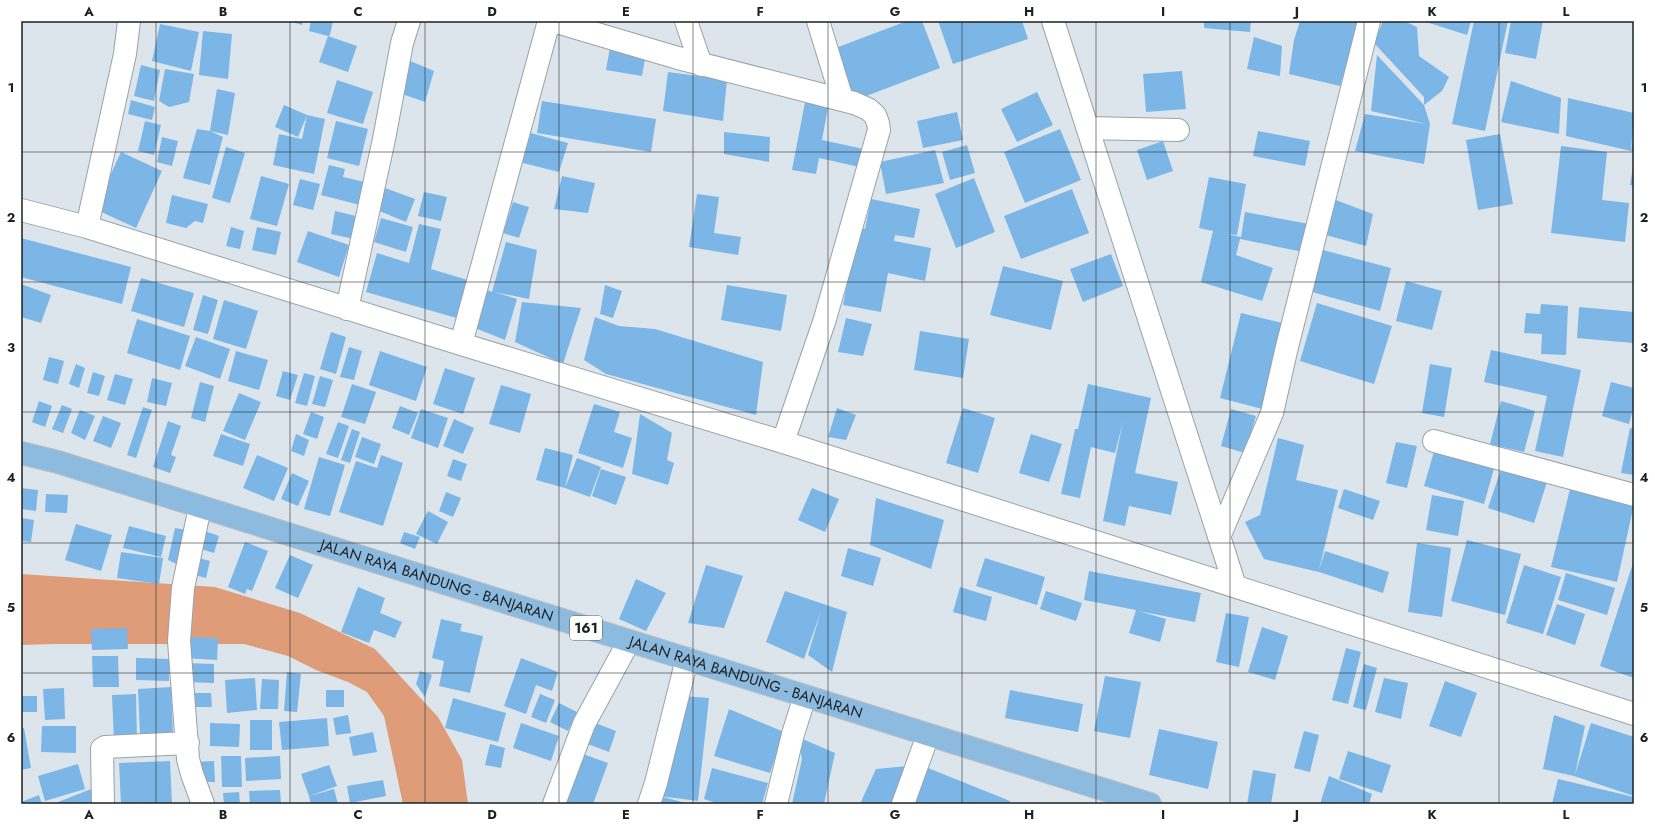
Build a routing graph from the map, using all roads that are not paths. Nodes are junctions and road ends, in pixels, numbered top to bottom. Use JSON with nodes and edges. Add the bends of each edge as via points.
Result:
{"nodes":[{"id":1,"x":129,"y":21,"type":"edge"},
{"id":2,"x":409,"y":21,"type":"edge"},
{"id":3,"x":549,"y":21,"type":"edge"},
{"id":4,"x":553,"y":21,"type":"edge"},
{"id":5,"x":686,"y":21,"type":"edge"},
{"id":6,"x":818,"y":21,"type":"edge"},
{"id":7,"x":1054,"y":21,"type":"edge"},
{"id":8,"x":1369,"y":21,"type":"edge"},
{"id":9,"x":701,"y":64,"type":"junction"},
{"id":10,"x":842,"y":99,"type":"junction"},
{"id":11,"x":1088,"y":128,"type":"junction"},
{"id":12,"x":1178,"y":130,"type":"dead end"},
{"id":13,"x":21,"y":210,"type":"edge"},
{"id":14,"x":87,"y":227,"type":"junction"},
{"id":15,"x":347,"y":309,"type":"junction"},
{"id":16,"x":461,"y":344,"type":"junction"},
{"id":17,"x":1434,"y":441,"type":"dead end"},
{"id":18,"x":783,"y":442,"type":"junction"},
{"id":19,"x":21,"y":453,"type":"edge"},
{"id":20,"x":1634,"y":495,"type":"edge"},
{"id":21,"x":200,"y":507,"type":"junction"},
{"id":22,"x":1219,"y":536,"type":"junction"},
{"id":23,"x":1235,"y":586,"type":"junction"},
{"id":24,"x":629,"y":641,"type":"junction"},
{"id":25,"x":687,"y":659,"type":"junction"},
{"id":26,"x":805,"y":696,"type":"junction"},
{"id":27,"x":1634,"y":714,"type":"edge"},
{"id":28,"x":928,"y":734,"type":"junction"},
{"id":29,"x":188,"y":743,"type":"junction"},
{"id":30,"x":103,"y":804,"type":"edge"},
{"id":31,"x":203,"y":804,"type":"edge"},
{"id":32,"x":554,"y":804,"type":"edge"},
{"id":33,"x":649,"y":804,"type":"edge"},
{"id":34,"x":776,"y":804,"type":"edge"},
{"id":35,"x":903,"y":804,"type":"edge"},
{"id":36,"x":1150,"y":804,"type":"edge"}],
"edges":[{"from":1,"to":14,"type":"street","via":[[125,54]]},
{"from":2,"to":15,"type":"street","via":[[402,43]]},
{"from":3,"to":16,"type":"street"},
{"from":4,"to":9,"type":"street"},
{"from":5,"to":9,"type":"street"},
{"from":6,"to":10,"type":"street"},
{"from":7,"to":11,"type":"street"},
{"from":8,"to":22,"type":"street","via":[[1272,413]]},
{"from":9,"to":10,"type":"street"},
{"from":10,"to":18,"type":"street","via":[[868,109],[875,116],[879,130],[825,319]]},
{"from":11,"to":12,"type":"street"},
{"from":11,"to":22,"type":"street"},
{"from":13,"to":14,"type":"street"},
{"from":14,"to":15,"type":"street"},
{"from":15,"to":16,"type":"street"},
{"from":16,"to":18,"type":"street"},
{"from":17,"to":20,"type":"street"},
{"from":18,"to":23,"type":"street"},
{"from":19,"to":21,"type":"main road","name":"JALAN RAYA BANDUNG - BANJARAN","number":"161","via":[[58,462]]},
{"from":21,"to":24,"type":"main road","name":"JALAN RAYA BANDUNG - BANJARAN","number":"161"},
{"from":21,"to":29,"type":"street","via":[[183,588],[179,641]]},
{"from":22,"to":23,"type":"street"},
{"from":23,"to":27,"type":"street"},
{"from":24,"to":25,"type":"main road","name":"JALAN RAYA BANDUNG - BANJARAN","number":"161"},
{"from":24,"to":32,"type":"street","via":[[584,724]]},
{"from":25,"to":26,"type":"main road","name":"JALAN RAYA BANDUNG - BANJARAN","number":"161"},
{"from":25,"to":33,"type":"street"},
{"from":26,"to":28,"type":"main road","name":"JALAN RAYA BANDUNG - BANJARAN","number":"161"},
{"from":26,"to":34,"type":"street"},
{"from":28,"to":35,"type":"street"},
{"from":28,"to":36,"type":"main road","name":"JALAN RAYA BANDUNG - BANJARAN","number":"161"},
{"from":29,"to":30,"type":"street","via":[[102,749]]},
{"from":29,"to":31,"type":"street","via":[[188,759]]}]}
